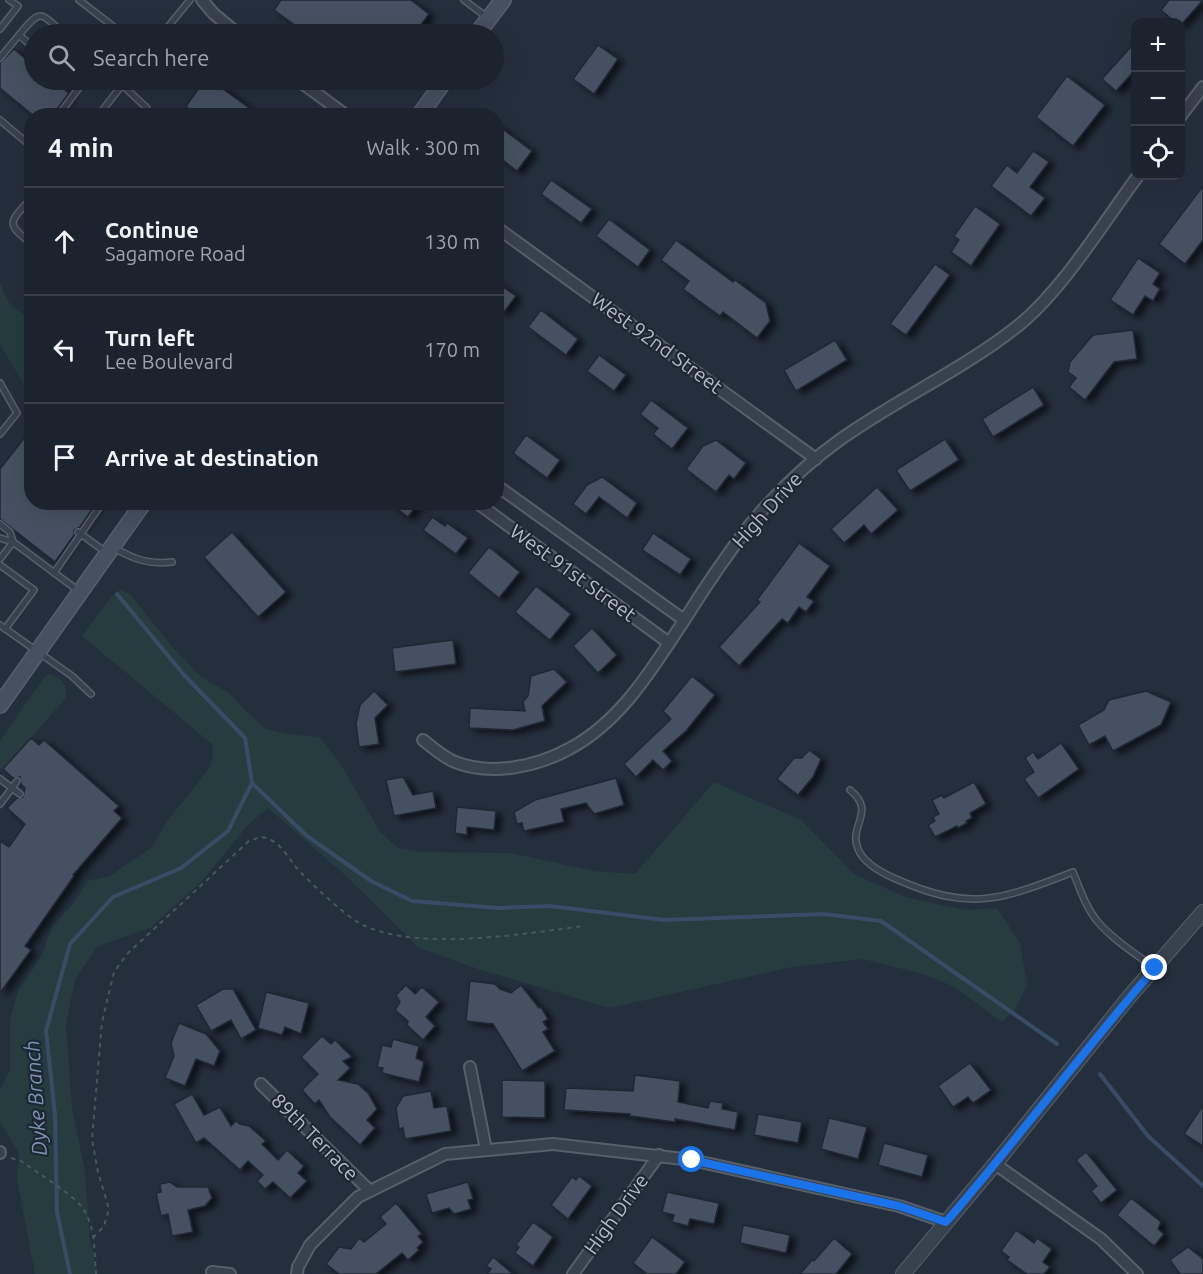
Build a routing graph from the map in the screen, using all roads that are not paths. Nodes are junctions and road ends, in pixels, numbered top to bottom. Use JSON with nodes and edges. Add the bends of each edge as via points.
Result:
{"nodes":[{"id":1,"x":9,"y":0,"type":"edge"},
{"id":2,"x":79,"y":0,"type":"edge"},
{"id":3,"x":190,"y":0,"type":"edge"},
{"id":4,"x":202,"y":0,"type":"edge"},
{"id":5,"x":464,"y":0,"type":"edge"},
{"id":6,"x":503,"y":0,"type":"edge"},
{"id":7,"x":489,"y":19,"type":"junction"},
{"id":8,"x":28,"y":24,"type":"edge"},
{"id":9,"x":53,"y":24,"type":"edge"},
{"id":10,"x":110,"y":24,"type":"edge"},
{"id":11,"x":170,"y":24,"type":"edge"},
{"id":12,"x":226,"y":24,"type":"edge"},
{"id":13,"x":485,"y":24,"type":"edge"},
{"id":14,"x":0,"y":29,"type":"edge"},
{"id":15,"x":24,"y":29,"type":"edge"},
{"id":16,"x":19,"y":35,"type":"junction"},
{"id":17,"x":24,"y":39,"type":"edge"},
{"id":18,"x":0,"y":58,"type":"edge"},
{"id":19,"x":1203,"y":87,"type":"edge"},
{"id":20,"x":77,"y":90,"type":"edge"},
{"id":21,"x":118,"y":90,"type":"edge"},
{"id":22,"x":131,"y":90,"type":"edge"},
{"id":23,"x":312,"y":90,"type":"edge"},
{"id":24,"x":438,"y":90,"type":"edge"},
{"id":25,"x":63,"y":108,"type":"edge"},
{"id":26,"x":104,"y":108,"type":"edge"},
{"id":27,"x":147,"y":108,"type":"edge"},
{"id":28,"x":336,"y":108,"type":"edge"},
{"id":29,"x":425,"y":108,"type":"edge"},
{"id":30,"x":1185,"y":110,"type":"edge"},
{"id":31,"x":0,"y":120,"type":"edge"},
{"id":32,"x":24,"y":140,"type":"edge"},
{"id":33,"x":1135,"y":180,"type":"edge"},
{"id":34,"x":24,"y":207,"type":"edge"},
{"id":35,"x":504,"y":233,"type":"edge"},
{"id":36,"x":24,"y":238,"type":"edge"},
{"id":37,"x":0,"y":384,"type":"edge"},
{"id":38,"x":0,"y":434,"type":"edge"},
{"id":39,"x":816,"y":459,"type":"junction"},
{"id":40,"x":504,"y":491,"type":"edge"},
{"id":41,"x":97,"y":510,"type":"edge"},
{"id":42,"x":138,"y":510,"type":"edge"},
{"id":43,"x":487,"y":510,"type":"edge"},
{"id":44,"x":0,"y":524,"type":"edge"},
{"id":45,"x":79,"y":533,"type":"junction"},
{"id":46,"x":0,"y":538,"type":"edge"},
{"id":47,"x":13,"y":542,"type":"junction"},
{"id":48,"x":110,"y":551,"type":"junction"},
{"id":49,"x":0,"y":560,"type":"edge"},
{"id":50,"x":172,"y":562,"type":"dead end"},
{"id":51,"x":0,"y":565,"type":"edge"},
{"id":52,"x":54,"y":573,"type":"junction"},
{"id":53,"x":81,"y":593,"type":"junction"},
{"id":54,"x":684,"y":620,"type":"junction"},
{"id":55,"x":3,"y":627,"type":"edge"},
{"id":56,"x":669,"y":643,"type":"junction"},
{"id":57,"x":39,"y":652,"type":"junction"},
{"id":58,"x":91,"y":694,"type":"dead end"},
{"id":59,"x":0,"y":705,"type":"edge"},
{"id":60,"x":423,"y":740,"type":"dead end"},
{"id":61,"x":0,"y":779,"type":"edge"},
{"id":62,"x":17,"y":781,"type":"dead end"},
{"id":63,"x":12,"y":788,"type":"junction"},
{"id":64,"x":850,"y":790,"type":"dead end"},
{"id":65,"x":20,"y":794,"type":"dead end"},
{"id":66,"x":0,"y":804,"type":"edge"},
{"id":67,"x":1203,"y":912,"type":"edge"},
{"id":68,"x":1155,"y":968,"type":"junction"},
{"id":69,"x":470,"y":1067,"type":"dead end"},
{"id":70,"x":261,"y":1084,"type":"dead end"},
{"id":71,"x":486,"y":1150,"type":"junction"},
{"id":72,"x":659,"y":1155,"type":"junction"},
{"id":73,"x":996,"y":1164,"type":"junction"},
{"id":74,"x":370,"y":1191,"type":"junction"},
{"id":75,"x":946,"y":1222,"type":"junction"},
{"id":76,"x":212,"y":1272,"type":"dead end"},
{"id":77,"x":230,"y":1274,"type":"edge"},
{"id":78,"x":297,"y":1274,"type":"edge"},
{"id":79,"x":573,"y":1274,"type":"edge"},
{"id":80,"x":903,"y":1274,"type":"edge"},
{"id":81,"x":1137,"y":1274,"type":"edge"}],
"edges":[{"from":1,"to":14,"type":"lane","via":[[18,6]]},
{"from":2,"to":10,"type":"lane"},
{"from":3,"to":11,"type":"lane"},
{"from":4,"to":12,"type":"street"},
{"from":5,"to":7,"type":"lane"},
{"from":6,"to":7,"type":"main road"},
{"from":7,"to":13,"type":"main road"},
{"from":8,"to":9,"type":"lane","via":[[39,15]]},
{"from":15,"to":16,"type":"lane"},
{"from":16,"to":17,"type":"lane"},
{"from":16,"to":18,"type":"lane"},
{"from":19,"to":30,"type":"street"},
{"from":20,"to":25,"type":"lane"},
{"from":21,"to":26,"type":"lane"},
{"from":22,"to":27,"type":"lane"},
{"from":23,"to":28,"type":"street"},
{"from":24,"to":29,"type":"main road"},
{"from":31,"to":32,"type":"lane"},
{"from":33,"to":39,"type":"street","name":"High Drive","via":[[1030,315],[956,369],[841,438]]},
{"from":34,"to":36,"type":"lane","via":[[13,227]]},
{"from":35,"to":39,"type":"street","name":"West 92nd Street"},
{"from":37,"to":38,"type":"lane","via":[[16,413]]},
{"from":39,"to":54,"type":"street","name":"High Drive","via":[[784,486],[750,526]]},
{"from":40,"to":54,"type":"street","name":"West 91st Street"},
{"from":41,"to":45,"type":"lane"},
{"from":42,"to":48,"type":"main road"},
{"from":43,"to":56,"type":"street","name":"West 91st Street"},
{"from":44,"to":47,"type":"lane","via":[[10,532]]},
{"from":45,"to":48,"type":"lane"},
{"from":45,"to":52,"type":"lane"},
{"from":46,"to":47,"type":"lane"},
{"from":47,"to":49,"type":"lane"},
{"from":47,"to":52,"type":"lane"},
{"from":48,"to":50,"type":"lane","via":[[142,562]]},
{"from":48,"to":53,"type":"main road"},
{"from":51,"to":55,"type":"lane","via":[[34,590]]},
{"from":52,"to":53,"type":"lane"},
{"from":53,"to":57,"type":"main road"},
{"from":54,"to":56,"type":"street","name":"High Drive"},
{"from":55,"to":57,"type":"lane"},
{"from":56,"to":60,"type":"street","name":"High Drive","via":[[630,698],[609,720],[580,742],[549,758],[484,769],[455,762]]},
{"from":57,"to":58,"type":"lane"},
{"from":57,"to":59,"type":"main road"},
{"from":61,"to":63,"type":"lane"},
{"from":62,"to":63,"type":"lane"},
{"from":63,"to":65,"type":"lane"},
{"from":63,"to":66,"type":"lane"},
{"from":64,"to":68,"type":"lane","via":[[863,807],[855,840],[858,851],[874,868],[906,884],[965,900],[988,900],[1073,872],[1098,922]]},
{"from":67,"to":68,"type":"street"},
{"from":68,"to":73,"type":"street"},
{"from":69,"to":71,"type":"street"},
{"from":70,"to":74,"type":"street","name":"89th Terrace"},
{"from":71,"to":72,"type":"street","via":[[553,1144]]},
{"from":71,"to":74,"type":"street","via":[[445,1154]]},
{"from":72,"to":75,"type":"street","via":[[899,1206]]},
{"from":72,"to":79,"type":"street","name":"High Drive"},
{"from":73,"to":75,"type":"street"},
{"from":73,"to":81,"type":"street","via":[[1101,1239]]},
{"from":74,"to":78,"type":"street","via":[[358,1197],[310,1245]]},
{"from":75,"to":80,"type":"street"},
{"from":76,"to":77,"type":"street"}]}
